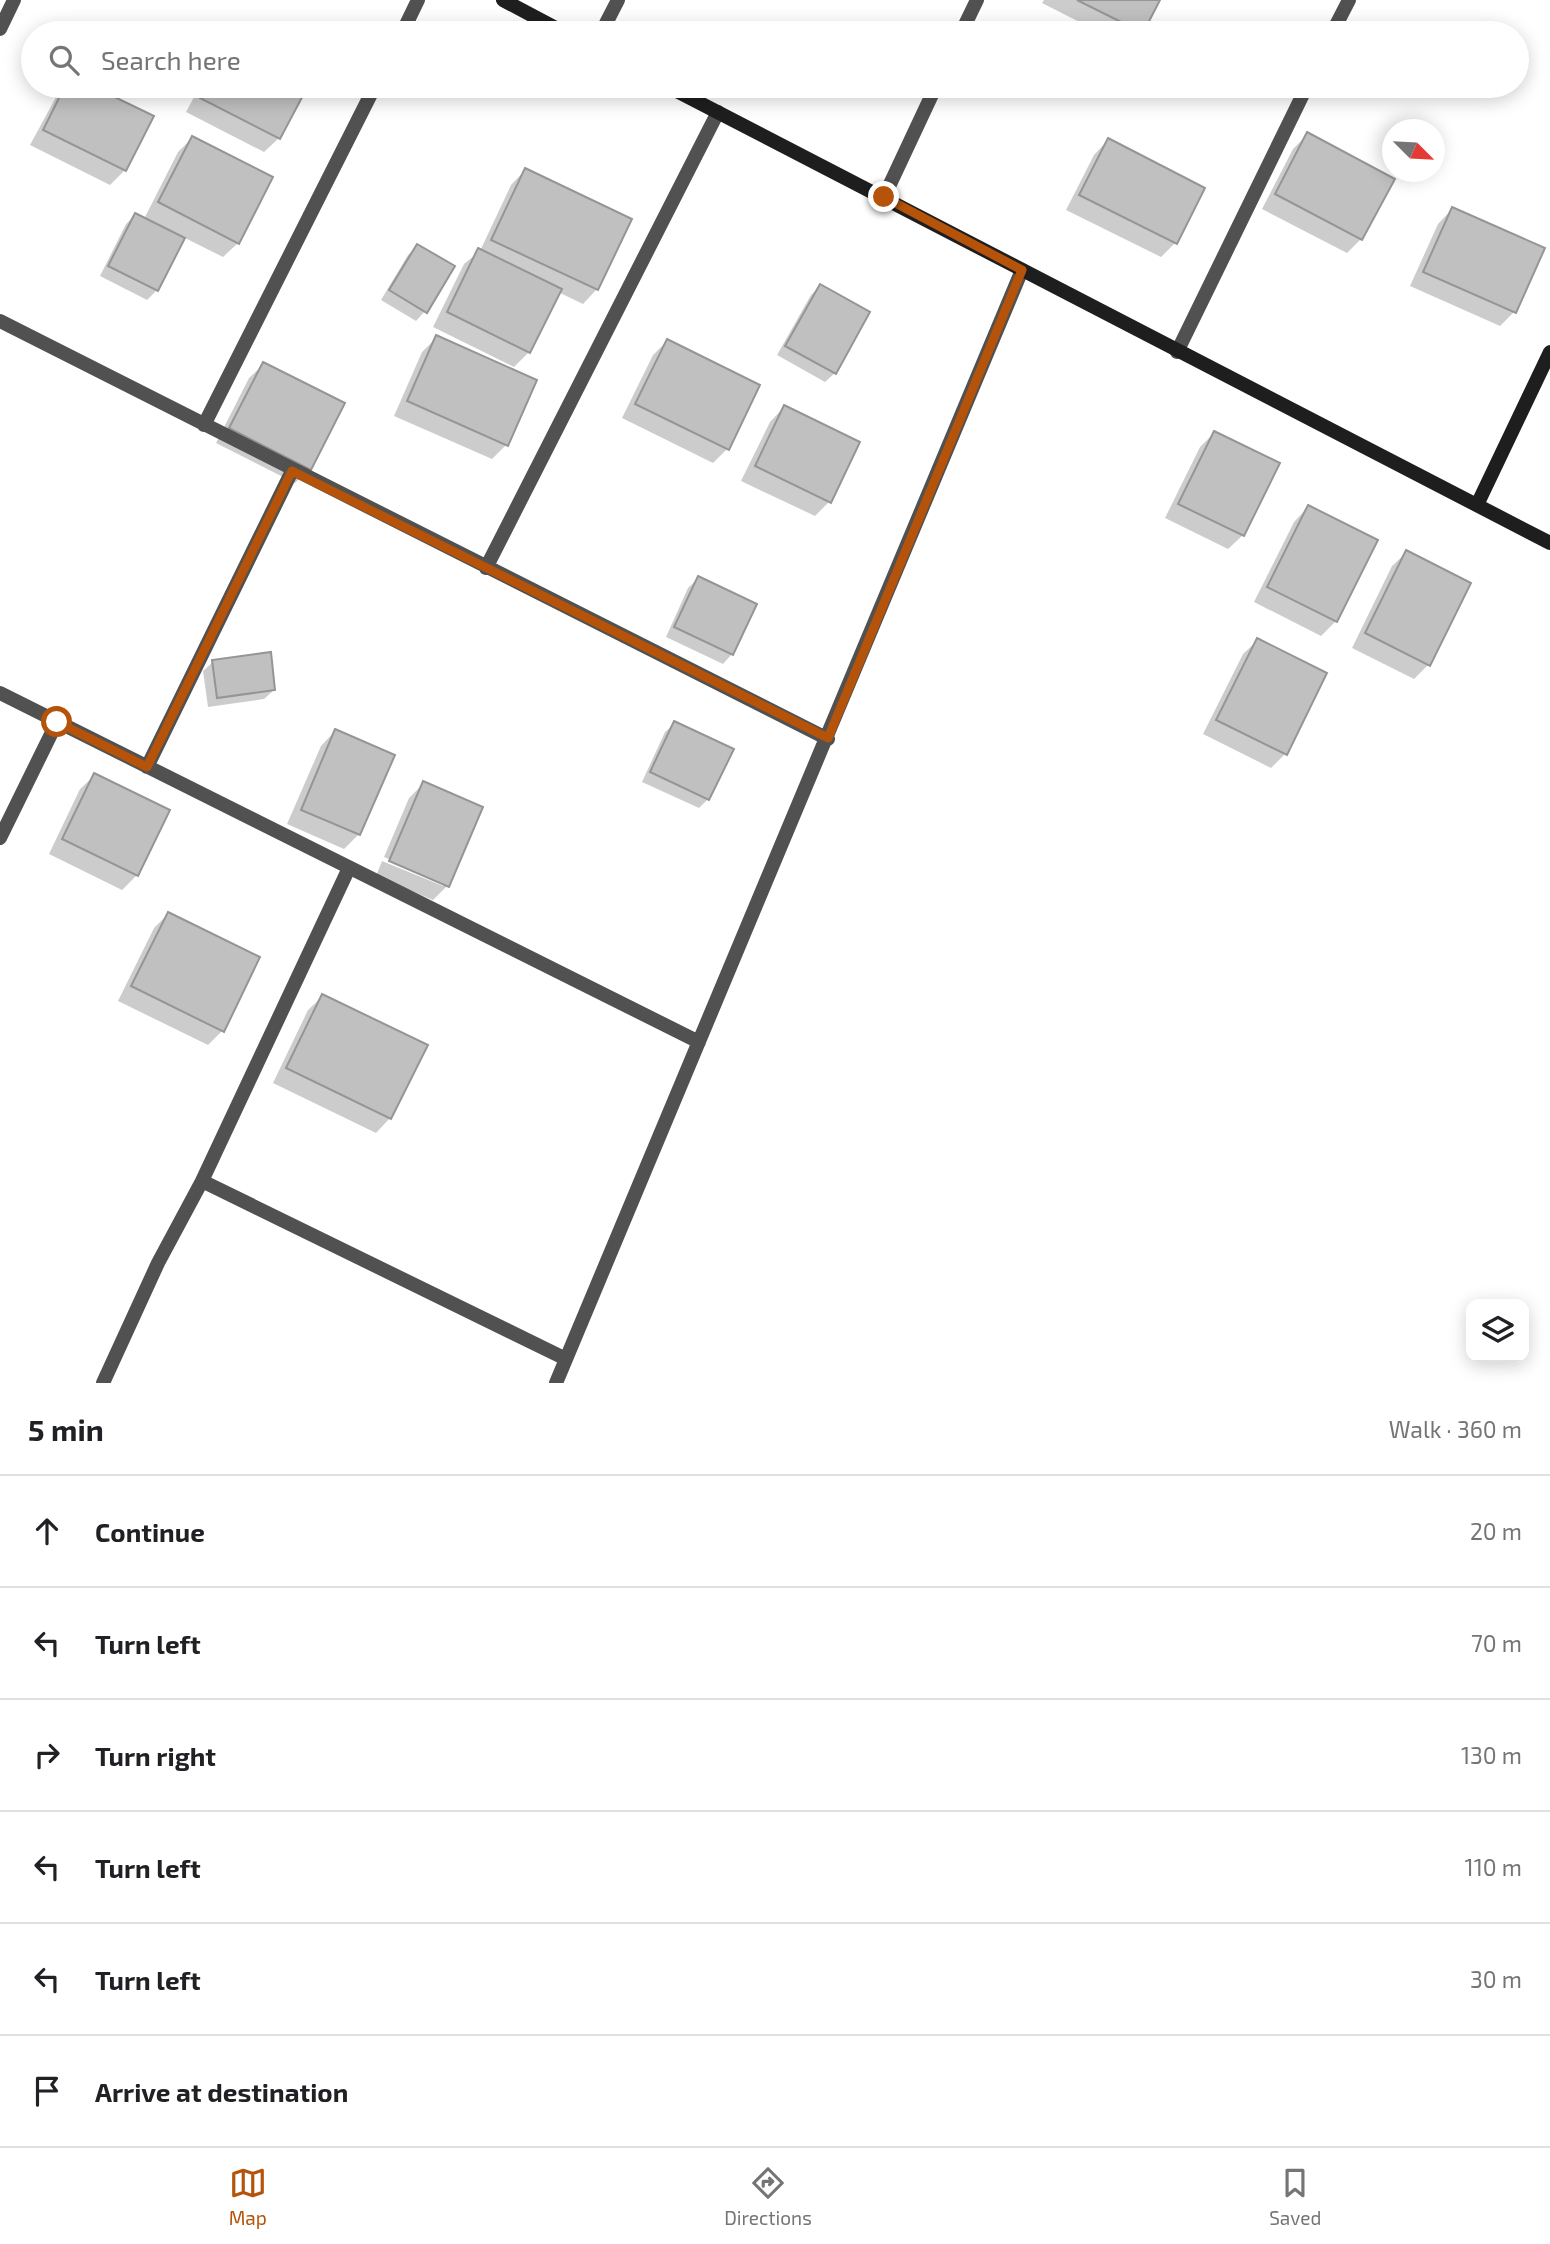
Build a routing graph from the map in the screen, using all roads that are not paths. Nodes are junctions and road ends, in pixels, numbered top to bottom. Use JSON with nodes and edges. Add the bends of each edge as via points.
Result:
{"nodes":[{"id":1,"x":14,"y":0,"type":"edge"},
{"id":2,"x":418,"y":0,"type":"edge"},
{"id":3,"x":503,"y":0,"type":"edge"},
{"id":4,"x":618,"y":0,"type":"edge"},
{"id":5,"x":977,"y":0,"type":"edge"},
{"id":6,"x":1349,"y":0,"type":"edge"},
{"id":7,"x":408,"y":21,"type":"edge"},
{"id":8,"x":542,"y":21,"type":"edge"},
{"id":9,"x":607,"y":21,"type":"edge"},
{"id":10,"x":967,"y":21,"type":"edge"},
{"id":11,"x":1338,"y":21,"type":"edge"},
{"id":12,"x":0,"y":29,"type":"edge"},
{"id":13,"x":369,"y":98,"type":"edge"},
{"id":14,"x":691,"y":98,"type":"edge"},
{"id":15,"x":930,"y":98,"type":"edge"},
{"id":16,"x":1301,"y":98,"type":"edge"},
{"id":17,"x":718,"y":112,"type":"junction"},
{"id":18,"x":884,"y":197,"type":"junction"},
{"id":19,"x":1022,"y":270,"type":"junction"},
{"id":20,"x":0,"y":321,"type":"edge"},
{"id":21,"x":1177,"y":352,"type":"junction"},
{"id":22,"x":1550,"y":352,"type":"edge"},
{"id":23,"x":204,"y":425,"type":"junction"},
{"id":24,"x":292,"y":471,"type":"junction"},
{"id":25,"x":1478,"y":505,"type":"junction"},
{"id":26,"x":1550,"y":543,"type":"edge"},
{"id":27,"x":486,"y":568,"type":"junction"},
{"id":28,"x":0,"y":693,"type":"edge"},
{"id":29,"x":57,"y":722,"type":"junction"},
{"id":30,"x":828,"y":738,"type":"junction"},
{"id":31,"x":147,"y":767,"type":"junction"},
{"id":32,"x":0,"y":838,"type":"edge"},
{"id":33,"x":349,"y":867,"type":"junction"},
{"id":34,"x":699,"y":1042,"type":"junction"},
{"id":35,"x":202,"y":1181,"type":"junction"},
{"id":36,"x":566,"y":1359,"type":"junction"},
{"id":37,"x":103,"y":1383,"type":"edge"},
{"id":38,"x":556,"y":1383,"type":"edge"}],
"edges":[{"from":1,"to":12,"type":"street"},
{"from":2,"to":7,"type":"street"},
{"from":3,"to":8,"type":"main road"},
{"from":4,"to":9,"type":"street"},
{"from":5,"to":10,"type":"street"},
{"from":6,"to":11,"type":"street"},
{"from":13,"to":23,"type":"street"},
{"from":14,"to":17,"type":"main road"},
{"from":15,"to":18,"type":"street"},
{"from":16,"to":21,"type":"street"},
{"from":17,"to":18,"type":"main road"},
{"from":17,"to":27,"type":"street"},
{"from":18,"to":19,"type":"main road"},
{"from":19,"to":21,"type":"main road"},
{"from":19,"to":30,"type":"street"},
{"from":20,"to":23,"type":"street"},
{"from":21,"to":25,"type":"main road"},
{"from":22,"to":25,"type":"main road"},
{"from":23,"to":24,"type":"street"},
{"from":24,"to":27,"type":"street"},
{"from":24,"to":31,"type":"street"},
{"from":25,"to":26,"type":"main road"},
{"from":27,"to":30,"type":"street"},
{"from":28,"to":29,"type":"street"},
{"from":29,"to":31,"type":"street"},
{"from":29,"to":32,"type":"street"},
{"from":30,"to":34,"type":"street"},
{"from":31,"to":33,"type":"street"},
{"from":33,"to":34,"type":"street"},
{"from":33,"to":35,"type":"street"},
{"from":34,"to":36,"type":"street"},
{"from":35,"to":36,"type":"street"},
{"from":35,"to":37,"type":"street"},
{"from":36,"to":38,"type":"street"}]}
